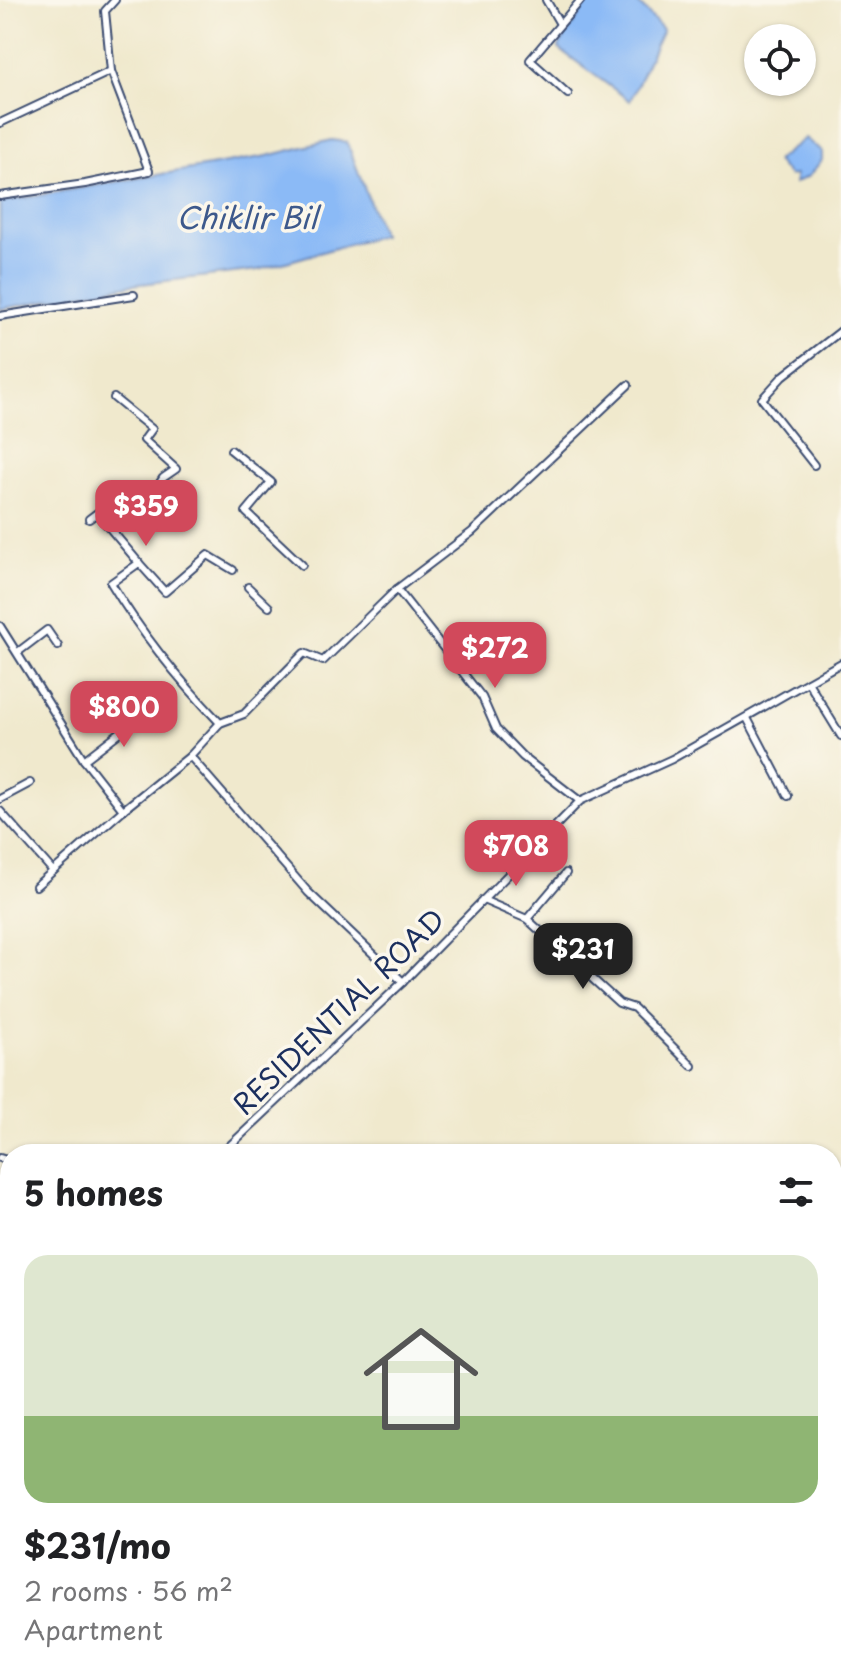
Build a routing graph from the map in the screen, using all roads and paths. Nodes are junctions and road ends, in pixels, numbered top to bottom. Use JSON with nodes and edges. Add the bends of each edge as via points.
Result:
{"nodes":[{"id":1,"x":115,"y":0,"type":"edge"},
{"id":2,"x":546,"y":0,"type":"edge"},
{"id":3,"x":581,"y":0,"type":"edge"},
{"id":4,"x":560,"y":24,"type":"junction"},
{"id":5,"x":111,"y":71,"type":"junction"},
{"id":6,"x":568,"y":94,"type":"dead end"},
{"id":7,"x":0,"y":123,"type":"edge"},
{"id":8,"x":0,"y":196,"type":"edge"},
{"id":9,"x":134,"y":295,"type":"dead end"},
{"id":10,"x":0,"y":316,"type":"edge"},
{"id":11,"x":841,"y":331,"type":"edge"},
{"id":12,"x":628,"y":385,"type":"dead end"},
{"id":13,"x":114,"y":398,"type":"dead end"},
{"id":14,"x":231,"y":450,"type":"dead end"},
{"id":15,"x":814,"y":465,"type":"dead end"},
{"id":16,"x":89,"y":519,"type":"dead end"},
{"id":17,"x":106,"y":524,"type":"junction"},
{"id":18,"x":139,"y":563,"type":"junction"},
{"id":19,"x":302,"y":565,"type":"dead end"},
{"id":20,"x":233,"y":570,"type":"dead end"},
{"id":21,"x":248,"y":587,"type":"dead end"},
{"id":22,"x":397,"y":589,"type":"junction"},
{"id":23,"x":269,"y":607,"type":"dead end"},
{"id":24,"x":0,"y":626,"type":"edge"},
{"id":25,"x":58,"y":646,"type":"dead end"},
{"id":26,"x":18,"y":652,"type":"junction"},
{"id":27,"x":841,"y":663,"type":"edge"},
{"id":28,"x":808,"y":682,"type":"junction"},
{"id":29,"x":145,"y":713,"type":"dead end"},
{"id":30,"x":747,"y":718,"type":"junction"},
{"id":31,"x":220,"y":723,"type":"junction"},
{"id":32,"x":841,"y":736,"type":"edge"},
{"id":33,"x":190,"y":756,"type":"junction"},
{"id":34,"x":84,"y":760,"type":"junction"},
{"id":35,"x":30,"y":783,"type":"dead end"},
{"id":36,"x":788,"y":796,"type":"dead end"},
{"id":37,"x":0,"y":799,"type":"edge"},
{"id":38,"x":580,"y":801,"type":"junction"},
{"id":39,"x":123,"y":810,"type":"junction"},
{"id":40,"x":0,"y":811,"type":"edge"},
{"id":41,"x":53,"y":871,"type":"junction"},
{"id":42,"x":566,"y":873,"type":"dead end"},
{"id":43,"x":36,"y":886,"type":"dead end"},
{"id":44,"x":483,"y":900,"type":"junction"},
{"id":45,"x":527,"y":919,"type":"junction"},
{"id":46,"x":403,"y":982,"type":"junction"},
{"id":47,"x":692,"y":1066,"type":"dead end"},
{"id":48,"x":232,"y":1144,"type":"edge"}],
"edges":[{"from":1,"to":5,"type":"street","via":[[105,11]]},
{"from":2,"to":4,"type":"street"},
{"from":3,"to":4,"type":"street"},
{"from":4,"to":6,"type":"street","via":[[530,60]]},
{"from":5,"to":7,"type":"street"},
{"from":5,"to":8,"type":"street","via":[[149,171]]},
{"from":9,"to":10,"type":"street"},
{"from":11,"to":15,"type":"street","via":[[762,399]]},
{"from":12,"to":22,"type":"street","via":[[472,532]]},
{"from":13,"to":17,"type":"street","via":[[152,429],[144,440],[176,469],[151,497],[143,492]]},
{"from":14,"to":19,"type":"street","via":[[271,482],[246,512]]},
{"from":16,"to":17,"type":"street","via":[[97,513]]},
{"from":17,"to":18,"type":"street"},
{"from":18,"to":20,"type":"street","via":[[165,592],[208,555]]},
{"from":18,"to":31,"type":"street","via":[[111,583],[176,677]]},
{"from":21,"to":23,"type":"street"},
{"from":22,"to":31,"type":"street","via":[[323,661],[304,653],[244,714]]},
{"from":22,"to":38,"type":"street","via":[[482,697],[496,729]]},
{"from":24,"to":26,"type":"street"},
{"from":25,"to":26,"type":"street","via":[[47,630]]},
{"from":26,"to":34,"type":"street"},
{"from":27,"to":28,"type":"street","name":"RESIDENTIAL ROAD"},
{"from":28,"to":30,"type":"street","name":"RESIDENTIAL ROAD"},
{"from":28,"to":32,"type":"street"},
{"from":29,"to":34,"type":"street"},
{"from":30,"to":36,"type":"street"},
{"from":30,"to":38,"type":"street","name":"RESIDENTIAL ROAD"},
{"from":31,"to":33,"type":"street"},
{"from":33,"to":39,"type":"street"},
{"from":33,"to":46,"type":"street","via":[[308,892]]},
{"from":34,"to":39,"type":"street"},
{"from":35,"to":37,"type":"street"},
{"from":38,"to":44,"type":"street","name":"RESIDENTIAL ROAD"},
{"from":39,"to":41,"type":"street"},
{"from":40,"to":41,"type":"street"},
{"from":41,"to":43,"type":"street"},
{"from":42,"to":45,"type":"street"},
{"from":44,"to":45,"type":"street"},
{"from":44,"to":46,"type":"street","name":"RESIDENTIAL ROAD"},
{"from":45,"to":47,"type":"street","via":[[619,1003],[634,1008]]},
{"from":46,"to":48,"type":"street","name":"RESIDENTIAL ROAD"}]}
